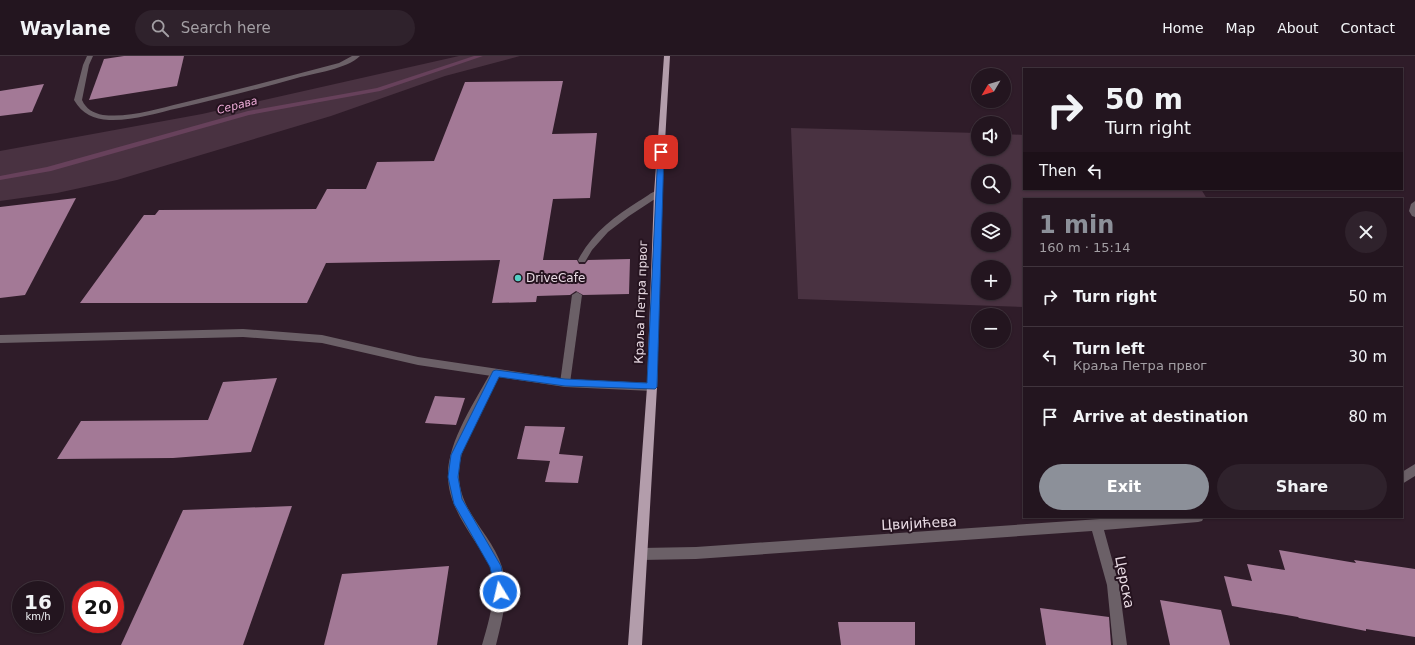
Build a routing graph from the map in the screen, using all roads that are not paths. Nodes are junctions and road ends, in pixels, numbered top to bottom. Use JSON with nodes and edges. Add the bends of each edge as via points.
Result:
{"nodes":[{"id":1,"x":90,"y":56,"type":"edge"},
{"id":2,"x":357,"y":56,"type":"edge"},
{"id":3,"x":667,"y":56,"type":"edge"},
{"id":4,"x":658,"y":193,"type":"junction"},
{"id":5,"x":1415,"y":204,"type":"edge"},
{"id":6,"x":1415,"y":214,"type":"edge"},
{"id":7,"x":582,"y":260,"type":"dead end"},
{"id":8,"x":577,"y":295,"type":"dead end"},
{"id":9,"x":0,"y":340,"type":"edge"},
{"id":10,"x":496,"y":373,"type":"junction"},
{"id":11,"x":565,"y":383,"type":"junction"},
{"id":12,"x":652,"y":387,"type":"junction"},
{"id":13,"x":1415,"y":469,"type":"edge"},
{"id":14,"x":1403,"y":478,"type":"edge"},
{"id":15,"x":1185,"y":518,"type":"edge"},
{"id":16,"x":1097,"y":525,"type":"junction"},
{"id":17,"x":641,"y":554,"type":"junction"},
{"id":18,"x":489,"y":645,"type":"edge"},
{"id":19,"x":635,"y":645,"type":"edge"},
{"id":20,"x":1120,"y":645,"type":"edge"}],
"edges":[{"from":1,"to":2,"type":"street","via":[[78,100],[80,105],[89,113],[98,116],[120,117],[248,90],[341,64]]},
{"from":3,"to":4,"type":"main road","name":"Краља Петра првог"},
{"from":4,"to":7,"type":"street","via":[[599,235],[587,248]]},
{"from":4,"to":12,"type":"main road","name":"Краља Петра првог"},
{"from":5,"to":6,"type":"street"},
{"from":8,"to":11,"type":"street"},
{"from":9,"to":10,"type":"street","via":[[243,333],[322,339],[418,361]]},
{"from":10,"to":11,"type":"street"},
{"from":10,"to":18,"type":"street","via":[[460,444],[453,466],[457,500],[489,552],[499,580],[499,603]]},
{"from":11,"to":12,"type":"street"},
{"from":12,"to":17,"type":"main road","name":"Краља Петра првог"},
{"from":13,"to":14,"type":"street"},
{"from":15,"to":16,"type":"street","name":"Цвијићева"},
{"from":16,"to":17,"type":"street","name":"Цвијићева","via":[[696,553]]},
{"from":16,"to":20,"type":"street","name":"Церска","via":[[1112,585]]},
{"from":17,"to":19,"type":"main road","name":"Краља Петра првог"}]}
